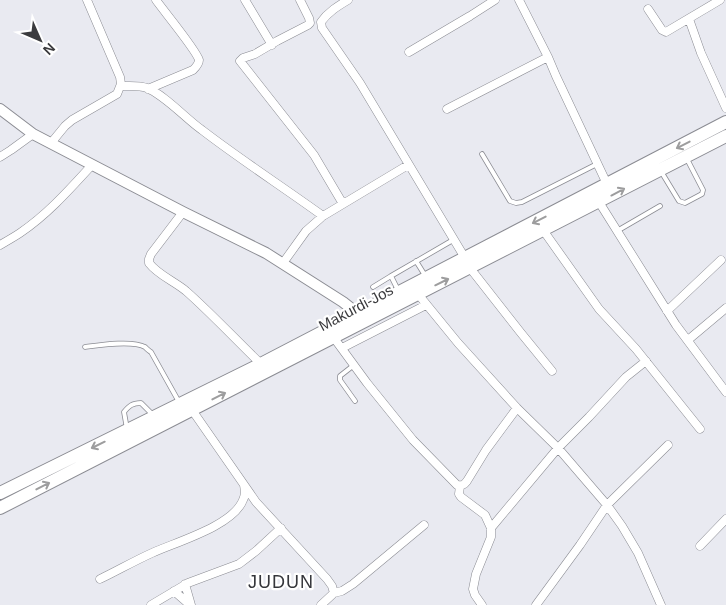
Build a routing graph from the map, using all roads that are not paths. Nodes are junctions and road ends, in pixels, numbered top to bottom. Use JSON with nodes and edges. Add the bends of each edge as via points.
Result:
{"nodes":[{"id":1,"x":87,"y":0,"type":"edge"},
{"id":2,"x":156,"y":0,"type":"edge"},
{"id":3,"x":245,"y":0,"type":"edge"},
{"id":4,"x":300,"y":0,"type":"edge"},
{"id":5,"x":348,"y":0,"type":"edge"},
{"id":6,"x":495,"y":0,"type":"edge"},
{"id":7,"x":519,"y":0,"type":"edge"},
{"id":8,"x":720,"y":0,"type":"edge"},
{"id":9,"x":648,"y":9,"type":"dead end"},
{"id":10,"x":689,"y":19,"type":"junction"},
{"id":11,"x":272,"y":45,"type":"junction"},
{"id":12,"x":409,"y":52,"type":"dead end"},
{"id":13,"x":548,"y":57,"type":"junction"},
{"id":14,"x":121,"y":86,"type":"junction"},
{"id":15,"x":148,"y":89,"type":"junction"},
{"id":16,"x":726,"y":108,"type":"edge"},
{"id":17,"x":0,"y":109,"type":"edge"},
{"id":18,"x":447,"y":109,"type":"dead end"},
{"id":19,"x":726,"y":122,"type":"edge"},
{"id":20,"x":33,"y":134,"type":"junction"},
{"id":21,"x":726,"y":136,"type":"edge"},
{"id":22,"x":51,"y":143,"type":"junction"},
{"id":23,"x":482,"y":154,"type":"dead end"},
{"id":24,"x":0,"y":157,"type":"edge"},
{"id":25,"x":686,"y":157,"type":"junction"},
{"id":26,"x":597,"y":164,"type":"junction"},
{"id":27,"x":92,"y":165,"type":"junction"},
{"id":28,"x":408,"y":165,"type":"junction"},
{"id":29,"x":660,"y":170,"type":"junction"},
{"id":30,"x":607,"y":184,"type":"junction"},
{"id":31,"x":599,"y":202,"type":"junction"},
{"id":32,"x":343,"y":204,"type":"junction"},
{"id":33,"x":660,"y":206,"type":"dead end"},
{"id":34,"x":183,"y":212,"type":"junction"},
{"id":35,"x":323,"y":216,"type":"junction"},
{"id":36,"x":543,"y":230,"type":"junction"},
{"id":37,"x":617,"y":231,"type":"junction"},
{"id":38,"x":453,"y":240,"type":"junction"},
{"id":39,"x":0,"y":245,"type":"edge"},
{"id":40,"x":721,"y":260,"type":"dead end"},
{"id":41,"x":416,"y":261,"type":"junction"},
{"id":42,"x":283,"y":263,"type":"junction"},
{"id":43,"x":467,"y":263,"type":"junction"},
{"id":44,"x":391,"y":276,"type":"junction"},
{"id":45,"x":427,"y":278,"type":"junction"},
{"id":46,"x":373,"y":287,"type":"dead end"},
{"id":47,"x":399,"y":292,"type":"junction"},
{"id":48,"x":418,"y":294,"type":"junction"},
{"id":49,"x":426,"y":305,"type":"junction"},
{"id":50,"x":726,"y":308,"type":"edge"},
{"id":51,"x":667,"y":311,"type":"junction"},
{"id":52,"x":367,"y":321,"type":"junction"},
{"id":53,"x":688,"y":340,"type":"junction"},
{"id":54,"x":338,"y":343,"type":"junction"},
{"id":55,"x":85,"y":347,"type":"dead end"},
{"id":56,"x":646,"y":361,"type":"junction"},
{"id":57,"x":261,"y":364,"type":"junction"},
{"id":58,"x":354,"y":366,"type":"junction"},
{"id":59,"x":552,"y":371,"type":"dead end"},
{"id":60,"x":726,"y":392,"type":"edge"},
{"id":61,"x":354,"y":402,"type":"dead end"},
{"id":62,"x":180,"y":404,"type":"junction"},
{"id":63,"x":517,"y":408,"type":"junction"},
{"id":64,"x":192,"y":410,"type":"junction"},
{"id":65,"x":155,"y":417,"type":"junction"},
{"id":66,"x":700,"y":429,"type":"dead end"},
{"id":67,"x":127,"y":430,"type":"junction"},
{"id":68,"x":668,"y":444,"type":"dead end"},
{"id":69,"x":558,"y":448,"type":"junction"},
{"id":70,"x":244,"y":485,"type":"junction"},
{"id":71,"x":460,"y":486,"type":"junction"},
{"id":72,"x":0,"y":493,"type":"edge"},
{"id":73,"x":607,"y":505,"type":"junction"},
{"id":74,"x":0,"y":508,"type":"edge"},
{"id":75,"x":726,"y":520,"type":"edge"},
{"id":76,"x":424,"y":525,"type":"dead end"},
{"id":77,"x":281,"y":528,"type":"junction"},
{"id":78,"x":491,"y":528,"type":"junction"},
{"id":79,"x":700,"y":546,"type":"dead end"},
{"id":80,"x":100,"y":579,"type":"dead end"},
{"id":81,"x":185,"y":584,"type":"junction"},
{"id":82,"x":174,"y":591,"type":"junction"},
{"id":83,"x":334,"y":593,"type":"junction"},
{"id":84,"x":151,"y":605,"type":"edge"},
{"id":85,"x":191,"y":605,"type":"edge"},
{"id":86,"x":321,"y":605,"type":"edge"},
{"id":87,"x":482,"y":605,"type":"edge"},
{"id":88,"x":536,"y":605,"type":"edge"},
{"id":89,"x":661,"y":605,"type":"edge"}],
"edges":[{"from":1,"to":14,"type":"street","via":[[122,81]]},
{"from":2,"to":15,"type":"street","via":[[191,46],[199,62],[194,70]]},
{"from":3,"to":11,"type":"street"},
{"from":4,"to":11,"type":"street","via":[[310,23]]},
{"from":5,"to":28,"type":"street","via":[[326,15],[321,22],[322,28],[360,83]]},
{"from":6,"to":12,"type":"street"},
{"from":7,"to":13,"type":"street"},
{"from":8,"to":10,"type":"street"},
{"from":9,"to":10,"type":"street","via":[[664,32]]},
{"from":10,"to":16,"type":"street"},
{"from":11,"to":32,"type":"street","via":[[240,62],[314,155]]},
{"from":13,"to":18,"type":"street"},
{"from":13,"to":26,"type":"street"},
{"from":14,"to":15,"type":"street"},
{"from":14,"to":22,"type":"street","via":[[116,94],[72,120]]},
{"from":15,"to":35,"type":"street","via":[[230,152]]},
{"from":17,"to":20,"type":"main road"},
{"from":19,"to":30,"type":"highway","name":"Makurdi-Jos","one_way":true},
{"from":20,"to":22,"type":"main road"},
{"from":20,"to":24,"type":"street"},
{"from":21,"to":25,"type":"highway","name":"Makurdi-Jos"},
{"from":22,"to":27,"type":"main road"},
{"from":23,"to":26,"type":"lane","via":[[510,201],[516,203]]},
{"from":25,"to":29,"type":"highway","name":"Makurdi-Jos"},
{"from":25,"to":29,"type":"lane","via":[[703,190],[702,194],[685,203],[679,201]]},
{"from":26,"to":30,"type":"street"},
{"from":27,"to":34,"type":"main road"},
{"from":27,"to":39,"type":"street","via":[[42,217]]},
{"from":28,"to":32,"type":"street"},
{"from":28,"to":38,"type":"street"},
{"from":31,"to":29,"type":"highway","name":"Makurdi-Jos","one_way":true},
{"from":30,"to":43,"type":"highway","name":"Makurdi-Jos","one_way":true},
{"from":31,"to":36,"type":"highway","name":"Makurdi-Jos"},
{"from":31,"to":37,"type":"street"},
{"from":32,"to":35,"type":"street"},
{"from":33,"to":37,"type":"lane"},
{"from":34,"to":42,"type":"main road"},
{"from":34,"to":57,"type":"street","via":[[151,254],[149,263],[198,302]]},
{"from":35,"to":42,"type":"street","via":[[306,230]]},
{"from":36,"to":43,"type":"highway","name":"Makurdi-Jos"},
{"from":36,"to":56,"type":"street","via":[[599,309]]},
{"from":37,"to":51,"type":"street"},
{"from":38,"to":41,"type":"lane"},
{"from":38,"to":43,"type":"street"},
{"from":40,"to":51,"type":"street"},
{"from":41,"to":44,"type":"lane"},
{"from":41,"to":45,"type":"lane"},
{"from":42,"to":52,"type":"main road"},
{"from":43,"to":45,"type":"highway","name":"Makurdi-Jos"},
{"from":48,"to":43,"type":"highway","name":"Makurdi-Jos","one_way":true},
{"from":43,"to":59,"type":"street"},
{"from":44,"to":46,"type":"lane"},
{"from":44,"to":47,"type":"lane"},
{"from":45,"to":47,"type":"highway","name":"Makurdi-Jos"},
{"from":47,"to":52,"type":"highway","name":"Makurdi-Jos"},
{"from":48,"to":49,"type":"street"},
{"from":48,"to":52,"type":"highway","name":"Makurdi-Jos"},
{"from":49,"to":52,"type":"street"},
{"from":49,"to":63,"type":"street"},
{"from":50,"to":53,"type":"street"},
{"from":51,"to":53,"type":"street"},
{"from":52,"to":54,"type":"highway","name":"Makurdi-Jos"},
{"from":52,"to":57,"type":"highway","name":"Makurdi-Jos"},
{"from":53,"to":60,"type":"street"},
{"from":54,"to":58,"type":"street"},
{"from":64,"to":54,"type":"highway","name":"Makurdi-Jos","one_way":true},
{"from":55,"to":62,"type":"lane","via":[[135,344],[144,347],[151,352]]},
{"from":56,"to":66,"type":"street"},
{"from":56,"to":69,"type":"street","via":[[626,377]]},
{"from":57,"to":62,"type":"highway","name":"Makurdi-Jos"},
{"from":58,"to":61,"type":"lane","via":[[340,376]]},
{"from":58,"to":71,"type":"street","via":[[413,440]]},
{"from":62,"to":65,"type":"highway","name":"Makurdi-Jos"},
{"from":63,"to":69,"type":"street"},
{"from":63,"to":71,"type":"street","via":[[467,481]]},
{"from":64,"to":70,"type":"street"},
{"from":74,"to":64,"type":"highway","name":"Makurdi-Jos","one_way":true},
{"from":65,"to":67,"type":"highway","name":"Makurdi-Jos"},
{"from":65,"to":67,"type":"lane","via":[[141,403],[134,403],[124,412]]},
{"from":67,"to":72,"type":"highway","name":"Makurdi-Jos","one_way":true},
{"from":68,"to":73,"type":"street"},
{"from":69,"to":73,"type":"street"},
{"from":69,"to":78,"type":"street"},
{"from":70,"to":77,"type":"street"},
{"from":70,"to":80,"type":"street","via":[[243,502],[223,522]]},
{"from":71,"to":78,"type":"street","via":[[461,497],[484,514]]},
{"from":73,"to":88,"type":"street"},
{"from":73,"to":89,"type":"street","via":[[638,553]]},
{"from":75,"to":79,"type":"street"},
{"from":76,"to":83,"type":"street","via":[[353,584]]},
{"from":77,"to":81,"type":"street","via":[[239,564]]},
{"from":77,"to":83,"type":"street","via":[[327,579]]},
{"from":78,"to":87,"type":"street","via":[[491,537],[473,589]]},
{"from":81,"to":82,"type":"street"},
{"from":81,"to":85,"type":"street"},
{"from":82,"to":84,"type":"street"},
{"from":82,"to":85,"type":"street"},
{"from":83,"to":86,"type":"street"}]}
